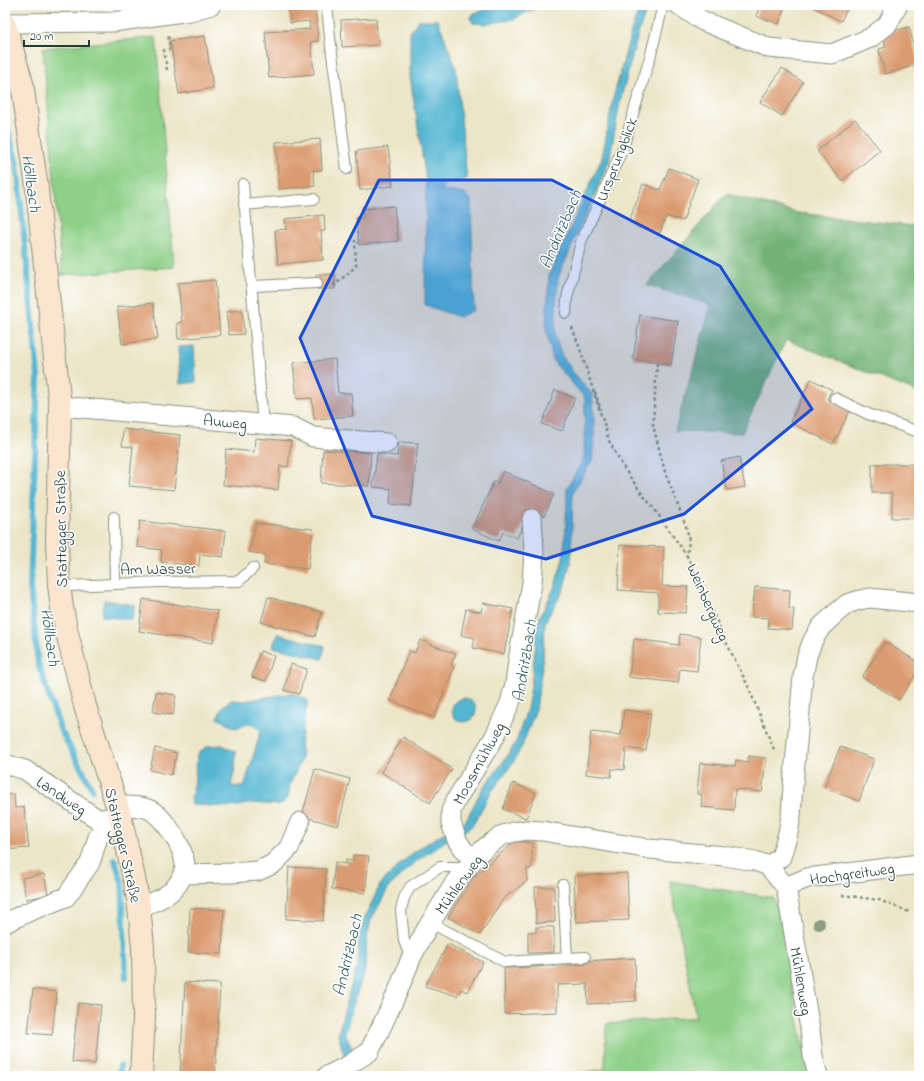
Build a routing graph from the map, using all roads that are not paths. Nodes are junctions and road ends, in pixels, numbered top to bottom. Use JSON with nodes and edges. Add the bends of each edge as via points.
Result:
{"nodes":[{"id":1,"x":211,"y":5,"type":"edge"},
{"id":2,"x":327,"y":5,"type":"edge"},
{"id":3,"x":663,"y":5,"type":"edge"},
{"id":4,"x":679,"y":5,"type":"edge"},
{"id":5,"x":898,"y":5,"type":"edge"},
{"id":6,"x":5,"y":24,"type":"edge"},
{"id":7,"x":347,"y":169,"type":"dead end"},
{"id":8,"x":243,"y":184,"type":"dead end"},
{"id":9,"x":314,"y":199,"type":"dead end"},
{"id":10,"x":244,"y":205,"type":"junction"},
{"id":11,"x":317,"y":283,"type":"road end"},
{"id":12,"x":252,"y":286,"type":"junction"},
{"id":13,"x":566,"y":313,"type":"road end"},
{"id":14,"x":835,"y":398,"type":"dead end"},
{"id":15,"x":60,"y":406,"type":"junction"},
{"id":16,"x":263,"y":425,"type":"junction"},
{"id":17,"x":919,"y":431,"type":"edge"},
{"id":18,"x":387,"y":443,"type":"dead end"},
{"id":19,"x":114,"y":517,"type":"dead end"},
{"id":20,"x":532,"y":519,"type":"dead end"},
{"id":21,"x":253,"y":568,"type":"dead end"},
{"id":22,"x":115,"y":584,"type":"junction"},
{"id":23,"x":59,"y":585,"type":"junction"},
{"id":24,"x":919,"y":603,"type":"edge"},
{"id":25,"x":5,"y":764,"type":"edge"},
{"id":26,"x":119,"y":810,"type":"junction"},
{"id":27,"x":300,"y":822,"type":"dead end"},
{"id":28,"x":471,"y":863,"type":"junction"},
{"id":29,"x":919,"y":864,"type":"edge"},
{"id":30,"x":768,"y":866,"type":"junction"},
{"id":31,"x":183,"y":874,"type":"junction"},
{"id":32,"x":564,"y":885,"type":"dead end"},
{"id":33,"x":786,"y":887,"type":"junction"},
{"id":34,"x":139,"y":907,"type":"junction"},
{"id":35,"x":5,"y":923,"type":"edge"},
{"id":36,"x":431,"y":923,"type":"junction"},
{"id":37,"x":585,"y":957,"type":"dead end"},
{"id":38,"x":566,"y":958,"type":"junction"},
{"id":39,"x":411,"y":959,"type":"junction"},
{"id":40,"x":141,"y":1076,"type":"edge"},
{"id":41,"x":326,"y":1076,"type":"edge"},
{"id":42,"x":818,"y":1076,"type":"edge"}],
"edges":[{"from":1,"to":6,"type":"street","via":[[113,22]]},
{"from":2,"to":7,"type":"lane"},
{"from":3,"to":13,"type":"lane","name":"Ursprungblick","via":[[623,148],[582,242]]},
{"from":4,"to":5,"type":"street","via":[[703,21],[769,48],[832,54],[870,38],[888,25]]},
{"from":6,"to":15,"type":"main road","name":"Stattegger Straße","via":[[22,83],[36,181]]},
{"from":8,"to":10,"type":"lane"},
{"from":9,"to":10,"type":"lane"},
{"from":10,"to":12,"type":"lane"},
{"from":11,"to":12,"type":"lane"},
{"from":12,"to":16,"type":"lane"},
{"from":14,"to":17,"type":"lane","via":[[868,414]]},
{"from":15,"to":16,"type":"street","name":"Auweg"},
{"from":15,"to":23,"type":"main road","name":"Stattegger Straße","via":[[57,542]]},
{"from":16,"to":18,"type":"street","name":"Auweg","via":[[293,427],[313,437]]},
{"from":19,"to":22,"type":"lane"},
{"from":20,"to":28,"type":"street","name":"Moosmühlweg","via":[[532,583],[510,703],[495,736],[451,811],[454,832]]},
{"from":21,"to":22,"type":"lane","name":"Am Wasser","via":[[239,581]]},
{"from":22,"to":23,"type":"lane","name":"Am Wasser"},
{"from":23,"to":26,"type":"main road","name":"Stattegger Straße","via":[[67,633],[85,706]]},
{"from":24,"to":30,"type":"street","via":[[870,598],[847,604],[821,627],[812,640],[803,677],[788,834],[780,857]]},
{"from":25,"to":26,"type":"street","name":"Landweg","via":[[25,770],[99,820]]},
{"from":26,"to":31,"type":"street","name":"Landweg","via":[[133,806],[146,808],[159,816],[176,838],[182,852],[186,868]]},
{"from":26,"to":34,"type":"main road","name":"Stattegger Straße"},
{"from":26,"to":35,"type":"street","via":[[98,837],[90,863],[66,896]]},
{"from":27,"to":31,"type":"street","via":[[289,848],[273,864],[258,871]]},
{"from":28,"to":30,"type":"street","name":"Mühlenweg","via":[[488,845],[504,835],[527,830],[650,849],[724,856]]},
{"from":28,"to":36,"type":"street","name":"Mühlenweg","via":[[456,881]]},
{"from":28,"to":39,"type":"lane","via":[[440,866],[410,886],[401,910],[404,940]]},
{"from":29,"to":33,"type":"street","name":"Hochgreitweg","via":[[807,878]]},
{"from":30,"to":33,"type":"street"},
{"from":31,"to":34,"type":"street","via":[[174,889],[153,903]]},
{"from":32,"to":38,"type":"lane"},
{"from":33,"to":42,"type":"street","name":"Mühlenweg"},
{"from":34,"to":40,"type":"main road","name":"Stattegger Straße","via":[[143,947],[144,1018]]},
{"from":36,"to":38,"type":"lane","via":[[505,962]]},
{"from":36,"to":39,"type":"street","name":"Mühlenweg"},
{"from":37,"to":38,"type":"lane"},
{"from":39,"to":41,"type":"street","name":"Mühlenweg","via":[[369,1052]]}]}
